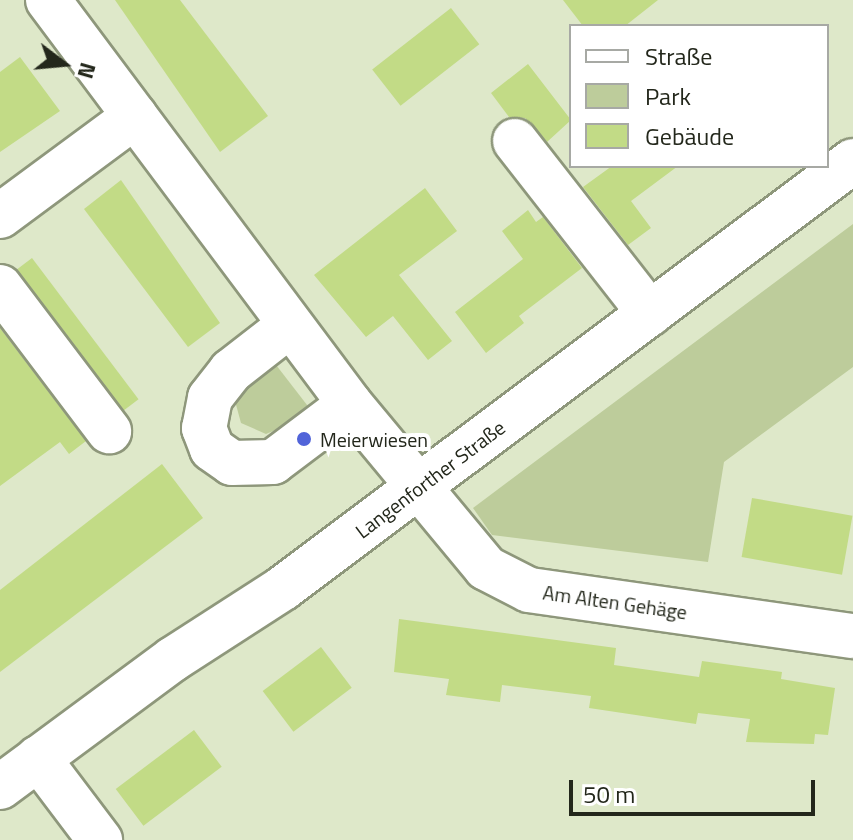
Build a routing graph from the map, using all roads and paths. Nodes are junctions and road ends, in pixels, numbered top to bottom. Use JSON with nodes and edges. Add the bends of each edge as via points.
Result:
{"nodes":[{"id":1,"x":48,"y":0,"type":"edge"},
{"id":2,"x":135,"y":116,"type":"junction"},
{"id":3,"x":515,"y":141,"type":"dead end"},
{"id":4,"x":853,"y":161,"type":"edge"},
{"id":5,"x":0,"y":216,"type":"edge"},
{"id":6,"x":0,"y":287,"type":"edge"},
{"id":7,"x":650,"y":314,"type":"junction"},
{"id":8,"x":290,"y":325,"type":"junction"},
{"id":9,"x":350,"y":404,"type":"junction"},
{"id":10,"x":109,"y":431,"type":"dead end"},
{"id":11,"x":420,"y":486,"type":"junction"},
{"id":12,"x":853,"y":636,"type":"edge"},
{"id":13,"x":38,"y":758,"type":"junction"},
{"id":14,"x":0,"y":787,"type":"edge"},
{"id":15,"x":100,"y":840,"type":"edge"}],
"edges":[{"from":1,"to":2,"type":"street"},
{"from":2,"to":5,"type":"street"},
{"from":2,"to":8,"type":"street"},
{"from":3,"to":7,"type":"street"},
{"from":4,"to":7,"type":"street","name":"Langenforther Straße"},
{"from":6,"to":10,"type":"street"},
{"from":7,"to":11,"type":"street","name":"Langenforther Straße"},
{"from":8,"to":9,"type":"street"},
{"from":8,"to":9,"type":"street","via":[[231,371],[210,398],[204,428],[212,449],[232,463],[273,462]]},
{"from":9,"to":11,"type":"street"},
{"from":11,"to":12,"type":"street","name":"Am Alten Gehäge","via":[[507,584]]},
{"from":11,"to":13,"type":"street","name":"Langenforther Straße"},
{"from":13,"to":14,"type":"street","name":"Langenforther Straße"},
{"from":13,"to":15,"type":"street"}]}
